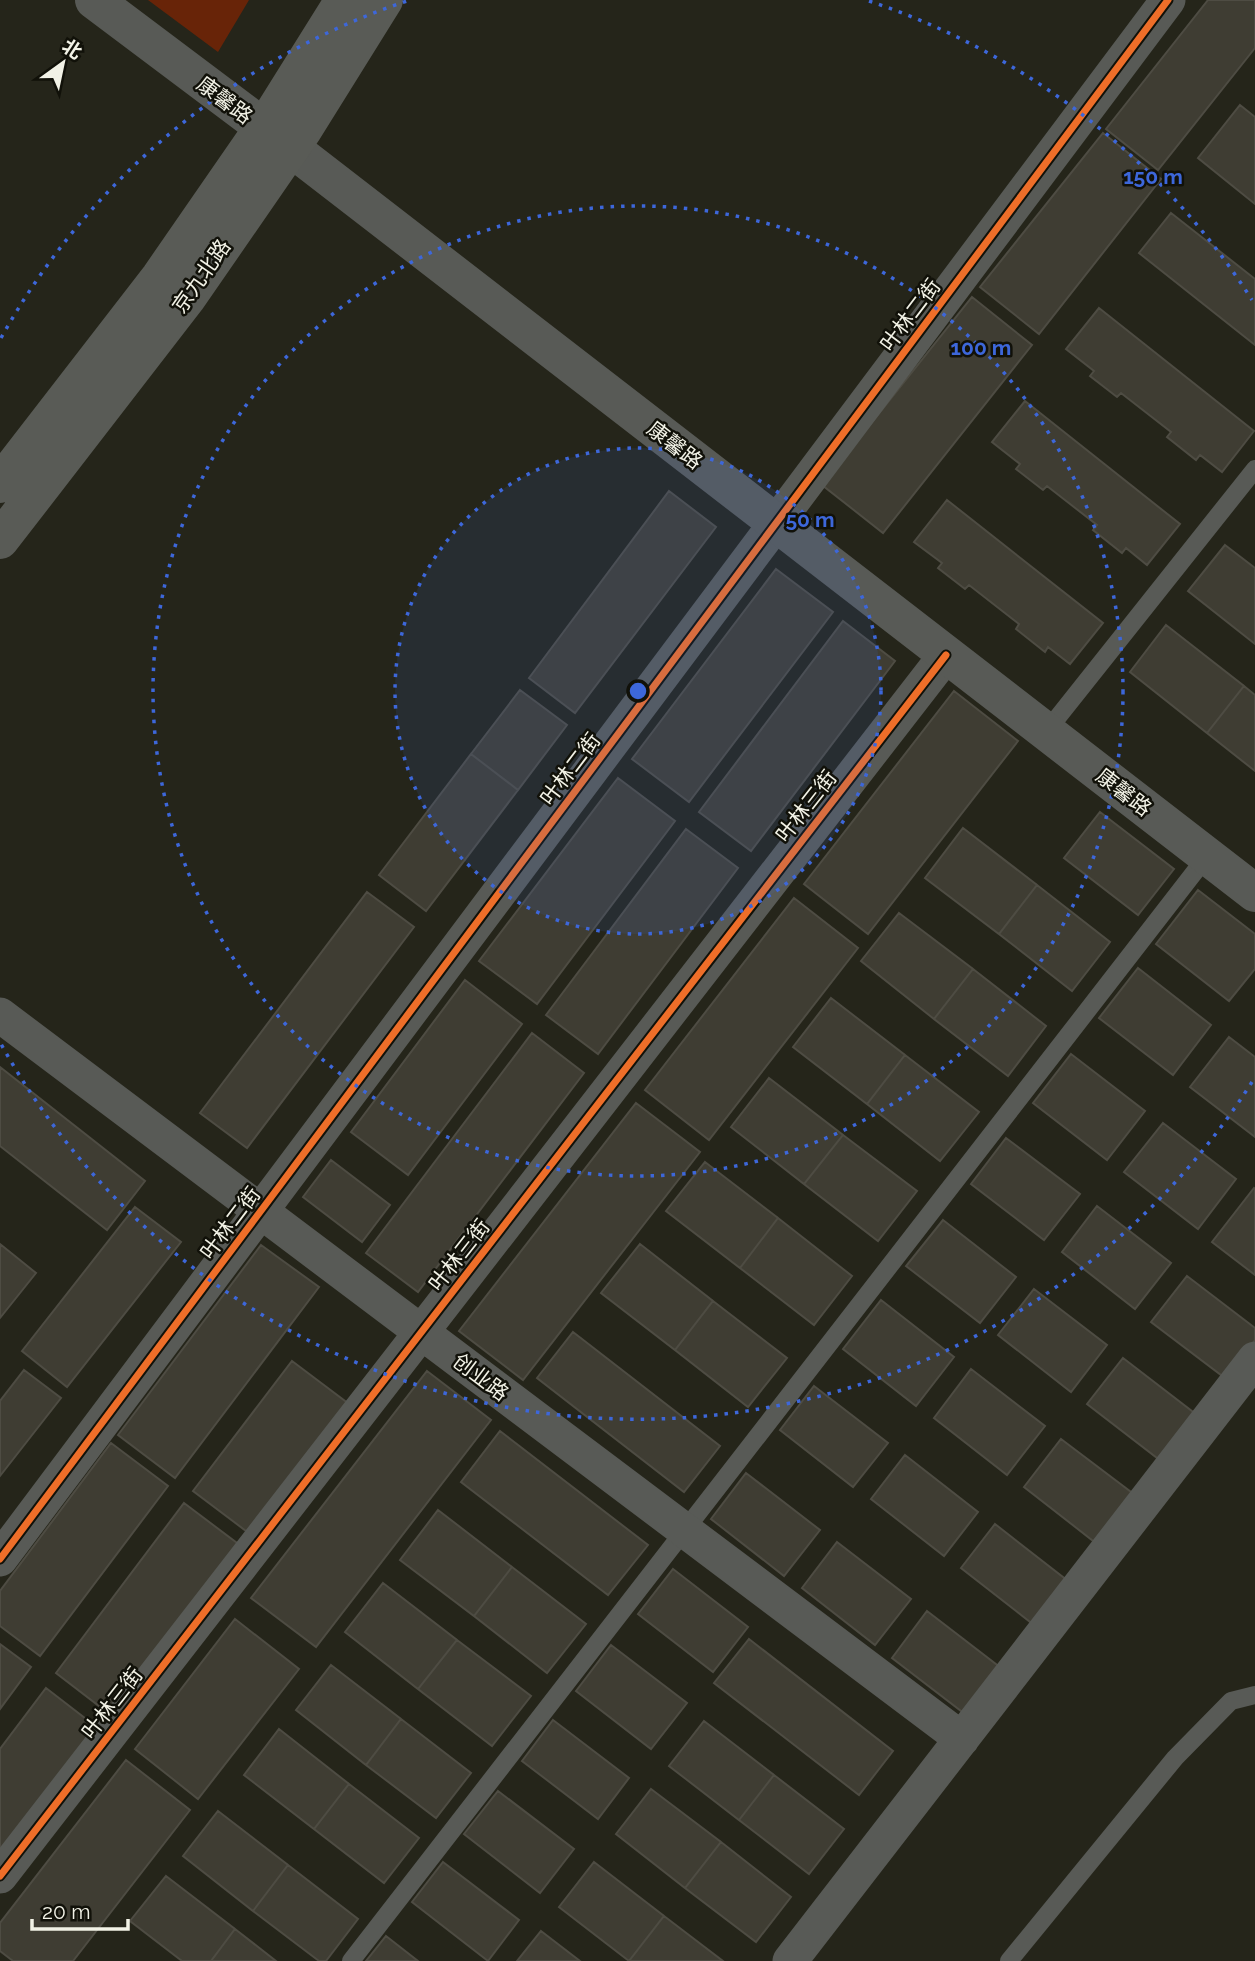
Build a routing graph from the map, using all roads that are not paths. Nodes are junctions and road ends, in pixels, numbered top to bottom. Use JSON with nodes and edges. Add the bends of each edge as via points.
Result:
{"nodes":[{"id":1,"x":94,"y":0,"type":"edge"},
{"id":2,"x":344,"y":0,"type":"edge"},
{"id":3,"x":384,"y":0,"type":"edge"},
{"id":4,"x":1168,"y":0,"type":"edge"},
{"id":5,"x":277,"y":138,"type":"junction"},
{"id":6,"x":1255,"y":468,"type":"edge"},
{"id":7,"x":0,"y":484,"type":"edge"},
{"id":8,"x":776,"y":523,"type":"junction"},
{"id":9,"x":0,"y":540,"type":"edge"},
{"id":10,"x":946,"y":655,"type":"junction"},
{"id":11,"x":1046,"y":732,"type":"junction"},
{"id":12,"x":1207,"y":856,"type":"junction"},
{"id":13,"x":1251,"y":883,"type":"edge"},
{"id":14,"x":0,"y":1015,"type":"edge"},
{"id":15,"x":261,"y":1211,"type":"junction"},
{"id":16,"x":422,"y":1332,"type":"junction"},
{"id":17,"x":1255,"y":1359,"type":"edge"},
{"id":18,"x":685,"y":1530,"type":"junction"},
{"id":19,"x":0,"y":1559,"type":"edge"},
{"id":20,"x":1255,"y":1696,"type":"edge"},
{"id":21,"x":962,"y":1738,"type":"junction"},
{"id":22,"x":0,"y":1876,"type":"edge"},
{"id":23,"x":351,"y":1961,"type":"edge"},
{"id":24,"x":790,"y":1961,"type":"edge"},
{"id":25,"x":1009,"y":1961,"type":"edge"}],
"edges":[{"from":1,"to":5,"type":"street","name":"康馨路"},
{"from":2,"to":5,"type":"main road","name":"京九北路"},
{"from":3,"to":5,"type":"main road","name":"京九北路"},
{"from":4,"to":8,"type":"street","name":"叶林二街"},
{"from":5,"to":7,"type":"main road","name":"京九北路","via":[[152,288]]},
{"from":5,"to":8,"type":"street","name":"康馨路"},
{"from":5,"to":9,"type":"main road","name":"京九北路","via":[[187,298]]},
{"from":6,"to":11,"type":"lane"},
{"from":8,"to":10,"type":"street","name":"康馨路"},
{"from":8,"to":15,"type":"street","name":"叶林二街"},
{"from":10,"to":11,"type":"street","name":"康馨路"},
{"from":10,"to":16,"type":"street","name":"叶林三街"},
{"from":11,"to":12,"type":"street","name":"康馨路"},
{"from":12,"to":13,"type":"street","name":"康馨路"},
{"from":12,"to":18,"type":"lane"},
{"from":14,"to":15,"type":"street","name":"创业路"},
{"from":15,"to":16,"type":"street","name":"创业路"},
{"from":15,"to":19,"type":"street","name":"叶林二街"},
{"from":16,"to":18,"type":"street","name":"创业路"},
{"from":16,"to":22,"type":"street","name":"叶林三街"},
{"from":17,"to":21,"type":"street"},
{"from":18,"to":21,"type":"street","name":"创业路"},
{"from":18,"to":23,"type":"lane"},
{"from":20,"to":25,"type":"lane","via":[[1231,1701],[1175,1758]]},
{"from":21,"to":24,"type":"street"}]}
